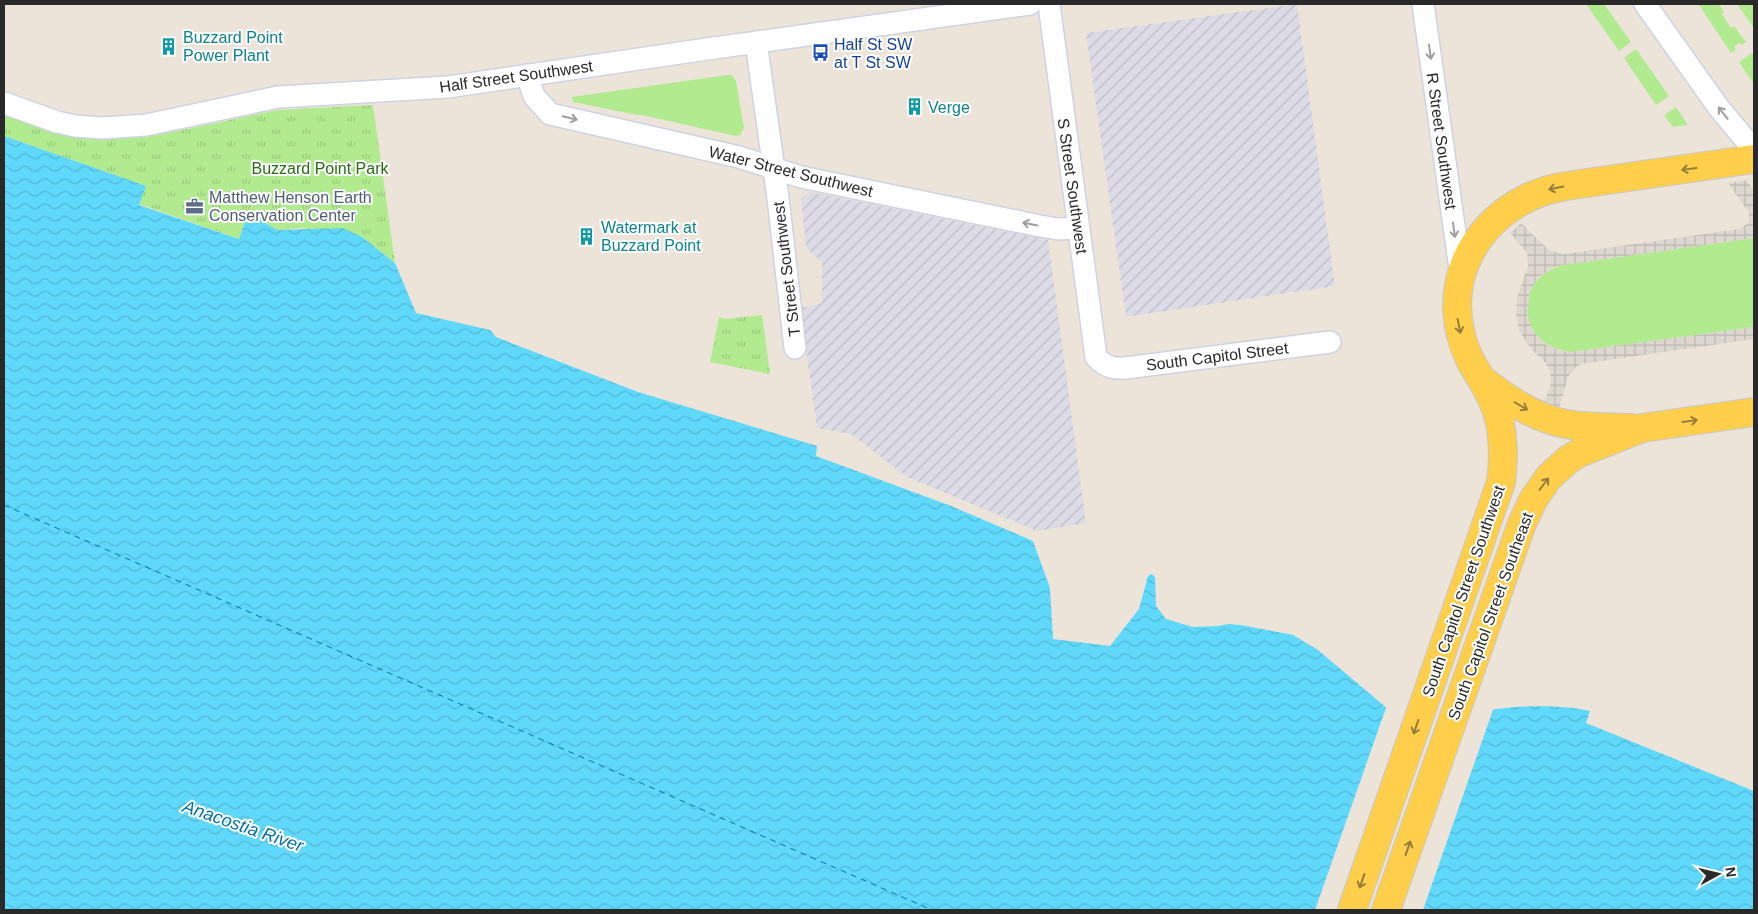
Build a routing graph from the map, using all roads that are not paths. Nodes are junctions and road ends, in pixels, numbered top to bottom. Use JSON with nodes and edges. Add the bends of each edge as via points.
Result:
{"nodes":[{"id":1,"x":1030,"y":4,"type":"edge"},
{"id":2,"x":1049,"y":4,"type":"edge"},
{"id":3,"x":1423,"y":4,"type":"edge"},
{"id":4,"x":1645,"y":4,"type":"edge"},
{"id":5,"x":756,"y":42,"type":"junction"},
{"id":6,"x":527,"y":75,"type":"junction"},
{"id":7,"x":4,"y":103,"type":"edge"},
{"id":8,"x":1754,"y":150,"type":"edge"},
{"id":9,"x":1754,"y":159,"type":"edge"},
{"id":10,"x":774,"y":169,"type":"junction"},
{"id":11,"x":1078,"y":228,"type":"junction"},
{"id":12,"x":1461,"y":277,"type":"junction"},
{"id":13,"x":1330,"y":342,"type":"dead end"},
{"id":14,"x":795,"y":348,"type":"dead end"},
{"id":15,"x":1105,"y":365,"type":"joint"},
{"id":16,"x":1481,"y":378,"type":"junction"},
{"id":17,"x":1754,"y":412,"type":"edge"},
{"id":18,"x":1642,"y":428,"type":"junction"},
{"id":19,"x":1352,"y":910,"type":"edge"},
{"id":20,"x":1386,"y":910,"type":"edge"}],
"edges":[{"from":1,"to":5,"type":"street","name":"Half Street Southwest"},
{"from":2,"to":11,"type":"street","name":"S Street Southwest"},
{"from":3,"to":12,"type":"street","name":"R Street Southwest","one_way":true},
{"from":8,"to":4,"type":"street","one_way":true,"via":[[1719,108]]},
{"from":5,"to":6,"type":"street","name":"Half Street Southwest"},
{"from":5,"to":10,"type":"street","name":"T Street Southwest"},
{"from":6,"to":7,"type":"street","name":"Half Street Southwest","via":[[431,88],[278,97],[170,121],[112,128],[66,124]]},
{"from":6,"to":10,"type":"street","name":"Water Street Southwest","one_way":true,"via":[[534,96],[550,114]]},
{"from":9,"to":12,"type":"main road","name":"South Capitol Street Southwest","one_way":true,"via":[[1539,192],[1503,212],[1489,225],[1472,249]]},
{"from":11,"to":10,"type":"street","name":"Water Street Southwest","one_way":true,"via":[[1040,226]]},
{"from":10,"to":14,"type":"street","name":"T Street Southwest"},
{"from":11,"to":15,"type":"street","name":"S Street Southwest","via":[[1094,350],[1096,357]]},
{"from":12,"to":16,"type":"main road","name":"South Capitol Street Southwest","one_way":true,"via":[[1457,304],[1460,333],[1472,365]]},
{"from":13,"to":15,"type":"street","name":"South Capitol Street","via":[[1125,368]]},
{"from":16,"to":18,"type":"main road","one_way":true,"via":[[1519,406],[1548,420],[1576,426]]},
{"from":16,"to":19,"type":"main road","name":"South Capitol Street Southwest","one_way":true,"via":[[1500,419],[1502,433],[1503,468],[1497,496]]},
{"from":18,"to":17,"type":"main road","name":"South Capitol Street Southeast","one_way":true},
{"from":20,"to":18,"type":"main road","name":"South Capitol Street Southeast","one_way":true,"via":[[1527,511],[1549,477],[1569,459]]}]}
